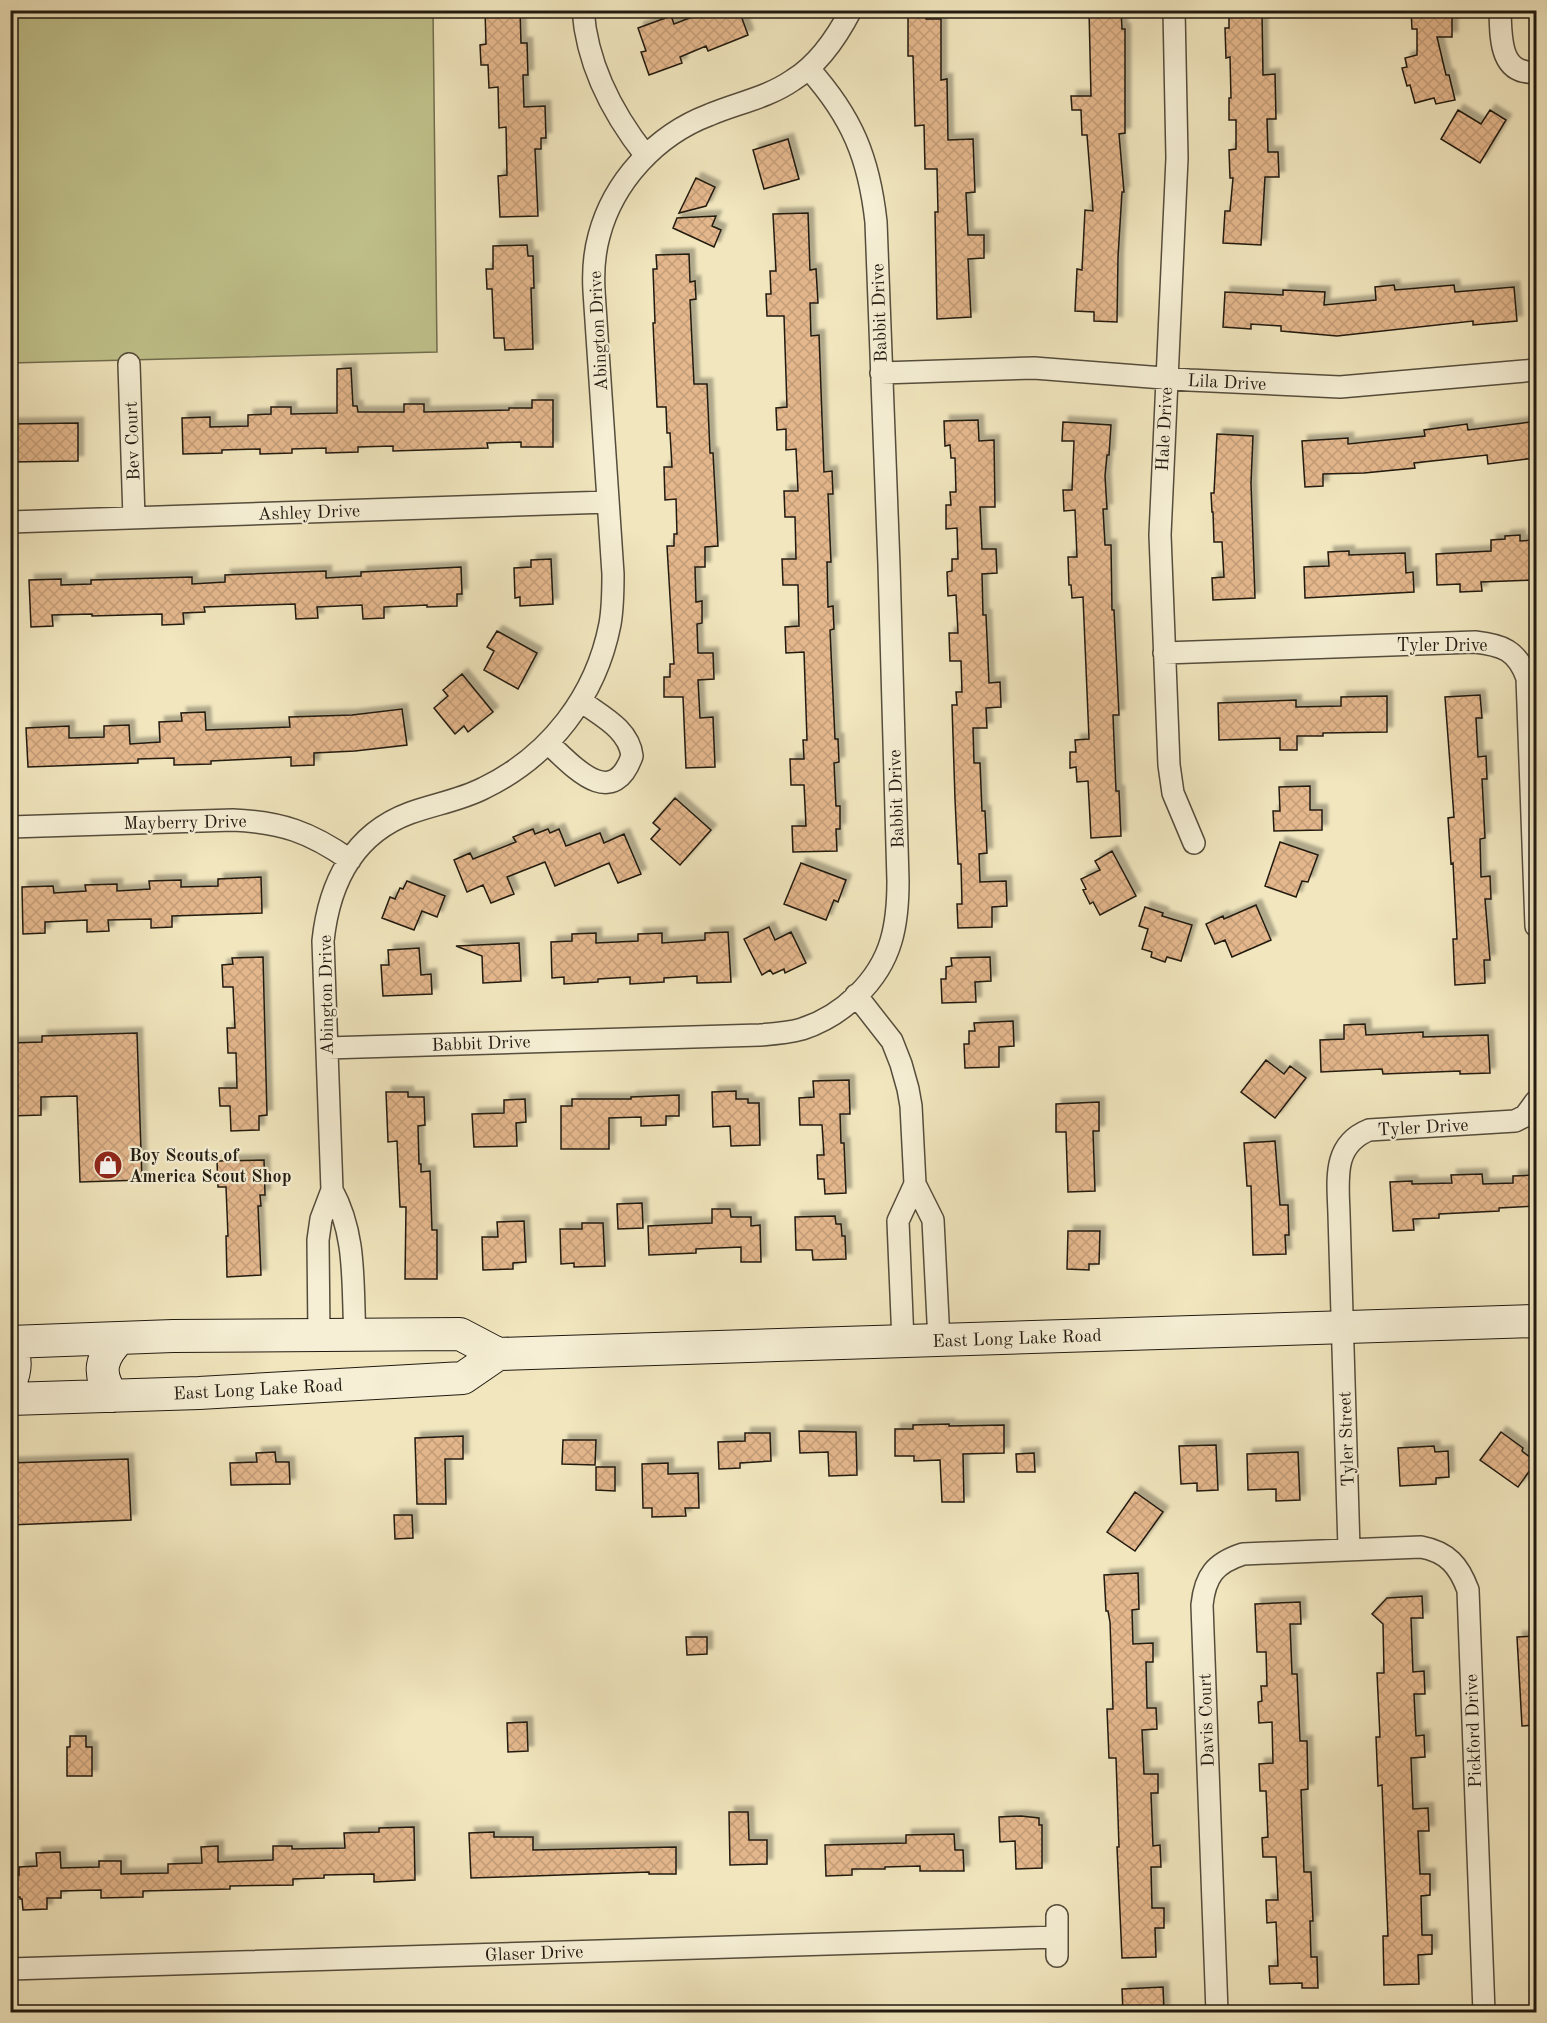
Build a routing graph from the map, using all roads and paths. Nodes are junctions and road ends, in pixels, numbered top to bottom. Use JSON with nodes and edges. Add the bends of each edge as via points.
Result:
{"nodes":[{"id":1,"x":583,"y":10,"type":"edge"},
{"id":2,"x":852,"y":10,"type":"edge"},
{"id":3,"x":1174,"y":10,"type":"edge"},
{"id":4,"x":1500,"y":10,"type":"edge"},
{"id":5,"x":809,"y":69,"type":"junction"},
{"id":6,"x":1536,"y":72,"type":"edge"},
{"id":7,"x":646,"y":156,"type":"junction"},
{"id":8,"x":129,"y":364,"type":"dead end"},
{"id":9,"x":1536,"y":370,"type":"edge"},
{"id":10,"x":881,"y":373,"type":"junction"},
{"id":11,"x":1166,"y":378,"type":"junction"},
{"id":12,"x":608,"y":502,"type":"junction"},
{"id":13,"x":134,"y":518,"type":"junction"},
{"id":14,"x":10,"y":522,"type":"edge"},
{"id":15,"x":1164,"y":653,"type":"junction"},
{"id":16,"x":581,"y":701,"type":"junction"},
{"id":17,"x":548,"y":743,"type":"junction"},
{"id":18,"x":10,"y":827,"type":"edge"},
{"id":19,"x":1194,"y":843,"type":"dead end"},
{"id":20,"x":350,"y":860,"type":"junction"},
{"id":21,"x":1536,"y":927,"type":"edge"},
{"id":22,"x":856,"y":995,"type":"junction"},
{"id":23,"x":327,"y":1048,"type":"junction"},
{"id":24,"x":1536,"y":1101,"type":"edge"},
{"id":25,"x":915,"y":1184,"type":"junction"},
{"id":26,"x":332,"y":1190,"type":"junction"},
{"id":27,"x":1536,"y":1321,"type":"edge"},
{"id":28,"x":1342,"y":1328,"type":"junction"},
{"id":29,"x":319,"y":1335,"type":"junction"},
{"id":30,"x":355,"y":1335,"type":"junction"},
{"id":31,"x":406,"y":1335,"type":"junction"},
{"id":32,"x":120,"y":1338,"type":"junction"},
{"id":33,"x":939,"y":1341,"type":"junction"},
{"id":34,"x":903,"y":1342,"type":"junction"},
{"id":35,"x":10,"y":1344,"type":"edge"},
{"id":36,"x":498,"y":1354,"type":"junction"},
{"id":37,"x":398,"y":1381,"type":"junction"},
{"id":38,"x":10,"y":1383,"type":"edge"},
{"id":39,"x":113,"y":1396,"type":"junction"},
{"id":40,"x":10,"y":1399,"type":"edge"},
{"id":41,"x":1349,"y":1549,"type":"junction"},
{"id":42,"x":1056,"y":1916,"type":"dead end"},
{"id":43,"x":10,"y":1969,"type":"edge"},
{"id":44,"x":1217,"y":2013,"type":"edge"},
{"id":45,"x":1484,"y":2013,"type":"edge"}],
"edges":[{"from":1,"to":7,"type":"street","via":[[588,46],[604,89],[620,122]]},
{"from":2,"to":5,"type":"street","name":"Abington Drive"},
{"from":3,"to":11,"type":"street","name":"Hale Drive","via":[[1177,158]]},
{"from":4,"to":6,"type":"street","via":[[1503,53],[1520,70]]},
{"from":5,"to":7,"type":"street","name":"Abington Drive","via":[[777,90],[692,122]]},
{"from":5,"to":10,"type":"street","name":"Babbit Drive","via":[[849,122],[870,178],[876,222]]},
{"from":7,"to":12,"type":"street","name":"Abington Drive","via":[[612,202],[595,256]]},
{"from":8,"to":13,"type":"street","name":"Bev Court"},
{"from":9,"to":11,"type":"street","name":"Lila Drive","via":[[1340,387]]},
{"from":10,"to":11,"type":"street","name":"Lila Drive","via":[[1034,368]]},
{"from":10,"to":22,"type":"street","name":"Babbit Drive","via":[[898,903],[886,957]]},
{"from":11,"to":15,"type":"street","name":"Hale Drive","via":[[1160,535]]},
{"from":12,"to":13,"type":"street","name":"Ashley Drive"},
{"from":12,"to":16,"type":"street","name":"Abington Drive","via":[[613,574],[610,622],[592,680]]},
{"from":13,"to":14,"type":"street","name":"Ashley Drive"},
{"from":15,"to":19,"type":"street","name":"Hale Drive","via":[[1173,793]]},
{"from":15,"to":21,"type":"street","name":"Tyler Drive","via":[[1475,642],[1509,651],[1518,659],[1527,678]]},
{"from":16,"to":17,"type":"street","name":"Abington Drive"},
{"from":16,"to":17,"type":"street","via":[[628,739],[632,756],[625,772],[610,781],[593,781]]},
{"from":17,"to":20,"type":"street","name":"Abington Drive","via":[[482,789],[388,823]]},
{"from":18,"to":20,"type":"street","name":"Mayberry Drive","via":[[250,820],[318,838]]},
{"from":20,"to":23,"type":"street","name":"Abington Drive","via":[[332,894],[323,941]]},
{"from":22,"to":23,"type":"street","name":"Babbit Drive","via":[[801,1029],[760,1035]]},
{"from":22,"to":25,"type":"street","via":[[891,1041],[901,1064],[911,1106]]},
{"from":23,"to":26,"type":"street","name":"Abington Drive"},
{"from":24,"to":28,"type":"street","name":"Tyler Drive","via":[[1525,1116],[1515,1121],[1369,1130],[1349,1143],[1338,1178]]},
{"from":25,"to":33,"type":"street","via":[[933,1220]]},
{"from":25,"to":34,"type":"street","via":[[898,1221]]},
{"from":26,"to":29,"type":"street","name":"Abington Drive","via":[[318,1240]]},
{"from":26,"to":30,"type":"street","name":"Abington Drive","via":[[351,1240]]},
{"from":27,"to":28,"type":"main road","name":"East Long Lake Road"},
{"from":28,"to":33,"type":"main road","name":"East Long Lake Road"},
{"from":28,"to":41,"type":"street","name":"Tyler Street"},
{"from":29,"to":30,"type":"main road","name":"East Long Lake Road"},
{"from":29,"to":32,"type":"main road","name":"East Long Lake Road"},
{"from":30,"to":31,"type":"main road","name":"East Long Lake Road"},
{"from":31,"to":36,"type":"main road","name":"East Long Lake Road","via":[[460,1334]]},
{"from":31,"to":37,"type":"main road","via":[[411,1344],[411,1363]]},
{"from":32,"to":35,"type":"main road","name":"East Long Lake Road"},
{"from":32,"to":39,"type":"main road","via":[[107,1353],[102,1371]]},
{"from":33,"to":34,"type":"main road","name":"East Long Lake Road"},
{"from":34,"to":36,"type":"main road","name":"East Long Lake Road"},
{"from":35,"to":38,"type":"main road","via":[[16,1367]]},
{"from":36,"to":37,"type":"main road","name":"East Long Lake Road","via":[[463,1377]]},
{"from":37,"to":39,"type":"main road","name":"East Long Lake Road"},
{"from":39,"to":40,"type":"main road","name":"East Long Lake Road"},
{"from":41,"to":44,"type":"street","name":"Davis Court","via":[[1229,1558],[1211,1573],[1203,1594]]},
{"from":41,"to":45,"type":"street","name":"Pickford Drive","via":[[1435,1550],[1454,1564],[1468,1590]]},
{"from":42,"to":43,"type":"street","name":"Glaser Drive","via":[[1057,1946]]}]}
